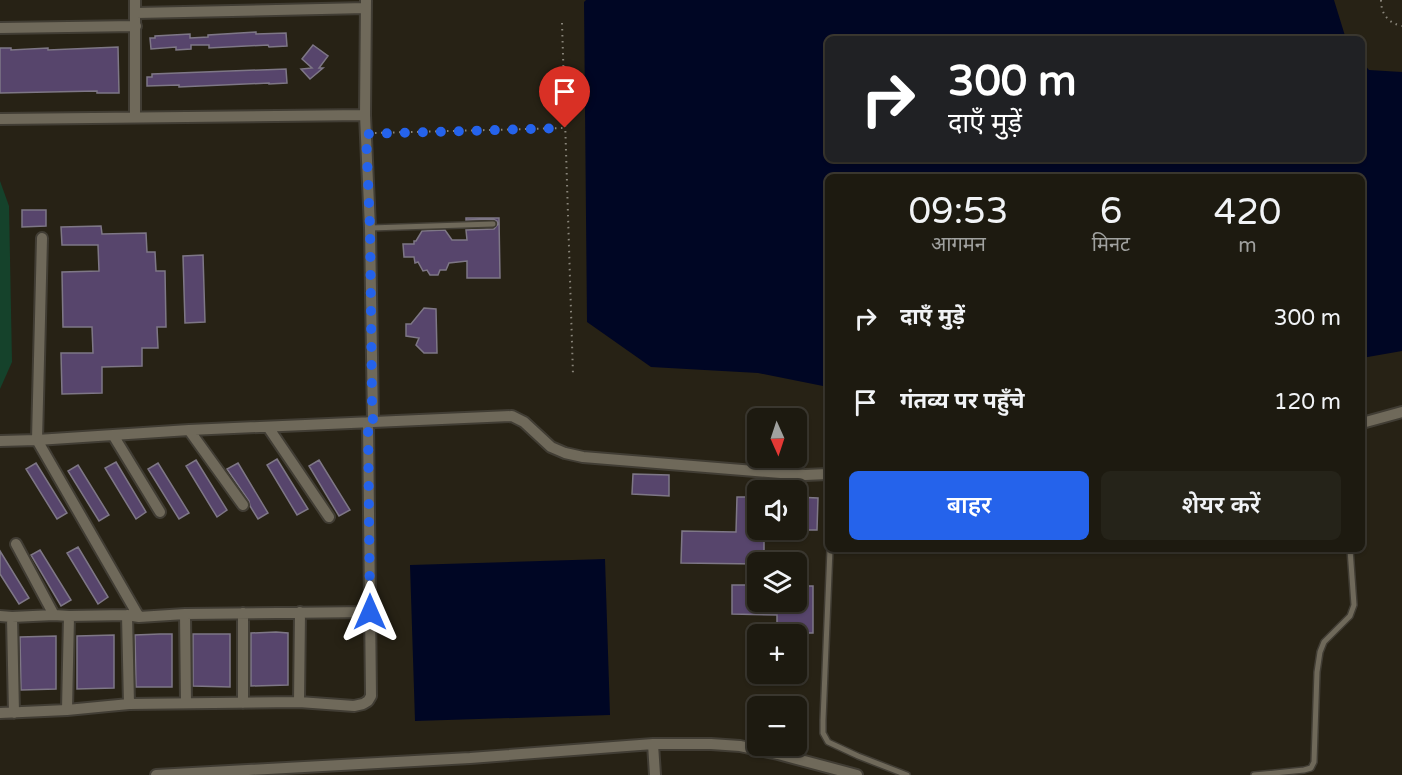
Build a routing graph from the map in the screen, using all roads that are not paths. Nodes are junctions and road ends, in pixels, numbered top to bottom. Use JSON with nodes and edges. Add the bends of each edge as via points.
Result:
{"nodes":[{"id":1,"x":135,"y":0,"type":"edge"},
{"id":2,"x":366,"y":4,"type":"edge"},
{"id":3,"x":136,"y":13,"type":"junction"},
{"id":4,"x":136,"y":26,"type":"junction"},
{"id":5,"x":0,"y":28,"type":"edge"},
{"id":6,"x":365,"y":115,"type":"junction"},
{"id":7,"x":135,"y":117,"type":"junction"},
{"id":8,"x":0,"y":119,"type":"edge"},
{"id":9,"x":493,"y":224,"type":"dead end"},
{"id":10,"x":370,"y":228,"type":"junction"},
{"id":11,"x":42,"y":238,"type":"dead end"},
{"id":12,"x":1402,"y":412,"type":"edge"},
{"id":13,"x":370,"y":422,"type":"junction"},
{"id":14,"x":1365,"y":422,"type":"edge"},
{"id":15,"x":268,"y":427,"type":"junction"},
{"id":16,"x":189,"y":430,"type":"junction"},
{"id":17,"x":113,"y":435,"type":"junction"},
{"id":18,"x":37,"y":440,"type":"junction"},
{"id":19,"x":0,"y":441,"type":"edge"},
{"id":20,"x":825,"y":474,"type":"edge"},
{"id":21,"x":243,"y":505,"type":"dead end"},
{"id":22,"x":160,"y":512,"type":"dead end"},
{"id":23,"x":329,"y":517,"type":"dead end"},
{"id":24,"x":16,"y":544,"type":"dead end"},
{"id":25,"x":830,"y":552,"type":"edge"},
{"id":26,"x":1350,"y":552,"type":"edge"},
{"id":27,"x":300,"y":612,"type":"junction"},
{"id":28,"x":370,"y":612,"type":"junction"},
{"id":29,"x":243,"y":613,"type":"junction"},
{"id":30,"x":185,"y":614,"type":"junction"},
{"id":31,"x":54,"y":615,"type":"junction"},
{"id":32,"x":127,"y":615,"type":"junction"},
{"id":33,"x":0,"y":616,"type":"edge"},
{"id":34,"x":69,"y":616,"type":"junction"},
{"id":35,"x":139,"y":617,"type":"junction"},
{"id":36,"x":12,"y":618,"type":"junction"},
{"id":37,"x":299,"y":702,"type":"junction"},
{"id":38,"x":186,"y":703,"type":"junction"},
{"id":39,"x":243,"y":703,"type":"junction"},
{"id":40,"x":129,"y":704,"type":"junction"},
{"id":41,"x":68,"y":710,"type":"junction"},
{"id":42,"x":14,"y":712,"type":"junction"},
{"id":43,"x":0,"y":713,"type":"edge"},
{"id":44,"x":653,"y":744,"type":"junction"},
{"id":45,"x":156,"y":775,"type":"edge"},
{"id":46,"x":655,"y":775,"type":"edge"},
{"id":47,"x":857,"y":775,"type":"edge"},
{"id":48,"x":907,"y":775,"type":"edge"},
{"id":49,"x":1254,"y":775,"type":"edge"}],
"edges":[{"from":1,"to":3,"type":"street"},
{"from":2,"to":3,"type":"street"},
{"from":2,"to":6,"type":"street"},
{"from":3,"to":4,"type":"street"},
{"from":4,"to":5,"type":"street"},
{"from":4,"to":7,"type":"street"},
{"from":6,"to":7,"type":"street"},
{"from":6,"to":10,"type":"street"},
{"from":7,"to":8,"type":"street"},
{"from":9,"to":10,"type":"lane"},
{"from":10,"to":13,"type":"street"},
{"from":11,"to":18,"type":"street"},
{"from":12,"to":14,"type":"street"},
{"from":13,"to":15,"type":"street"},
{"from":13,"to":20,"type":"street","via":[[512,416],[551,447],[583,457]]},
{"from":13,"to":28,"type":"street"},
{"from":15,"to":16,"type":"street"},
{"from":15,"to":23,"type":"street"},
{"from":16,"to":17,"type":"street"},
{"from":16,"to":21,"type":"street"},
{"from":17,"to":18,"type":"street"},
{"from":17,"to":22,"type":"street"},
{"from":18,"to":19,"type":"street"},
{"from":18,"to":35,"type":"street"},
{"from":24,"to":31,"type":"street"},
{"from":25,"to":48,"type":"lane","via":[[824,733],[828,742]]},
{"from":26,"to":49,"type":"lane","via":[[1354,605],[1320,652],[1314,762],[1304,770]]},
{"from":27,"to":28,"type":"street"},
{"from":27,"to":29,"type":"street"},
{"from":27,"to":37,"type":"street"},
{"from":28,"to":37,"type":"street","via":[[368,701],[354,706]]},
{"from":29,"to":30,"type":"street"},
{"from":29,"to":39,"type":"street"},
{"from":30,"to":35,"type":"street"},
{"from":30,"to":38,"type":"street"},
{"from":31,"to":34,"type":"street"},
{"from":31,"to":36,"type":"street"},
{"from":32,"to":34,"type":"street"},
{"from":32,"to":35,"type":"street"},
{"from":32,"to":40,"type":"street"},
{"from":33,"to":36,"type":"street"},
{"from":34,"to":41,"type":"street"},
{"from":36,"to":42,"type":"street"},
{"from":37,"to":39,"type":"street"},
{"from":38,"to":39,"type":"street"},
{"from":38,"to":40,"type":"street"},
{"from":40,"to":41,"type":"street"},
{"from":41,"to":42,"type":"street"},
{"from":42,"to":43,"type":"street"},
{"from":44,"to":45,"type":"street"},
{"from":44,"to":46,"type":"street"},
{"from":44,"to":47,"type":"street","via":[[740,746]]}]}
